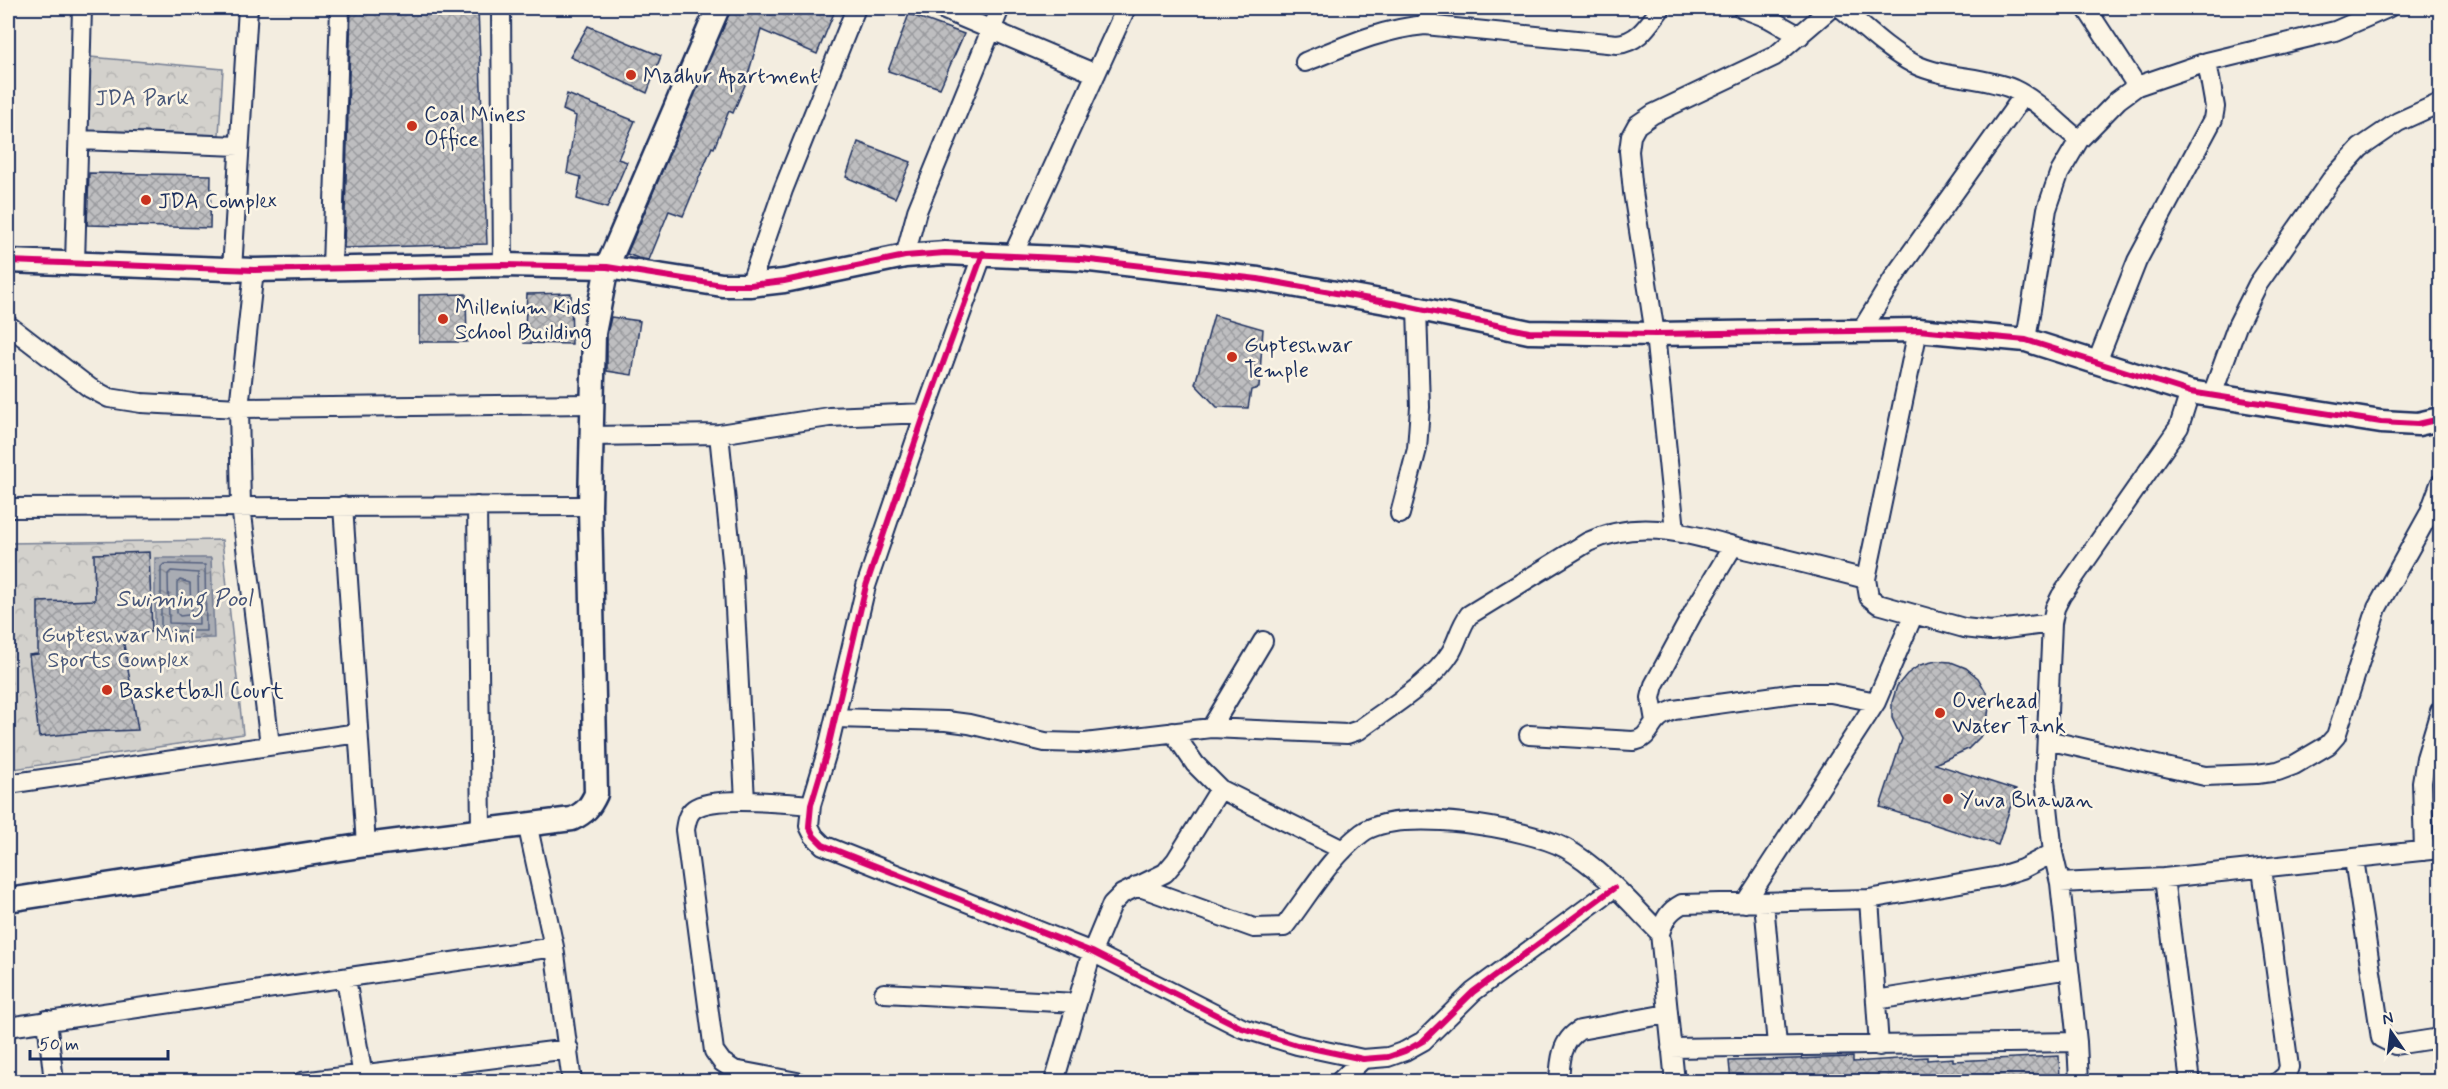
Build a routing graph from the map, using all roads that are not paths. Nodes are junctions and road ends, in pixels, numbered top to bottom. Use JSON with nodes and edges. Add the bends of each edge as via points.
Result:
{"nodes":[{"id":1,"x":82,"y":8,"type":"edge"},
{"id":2,"x":248,"y":8,"type":"edge"},
{"id":3,"x":340,"y":8,"type":"edge"},
{"id":4,"x":501,"y":8,"type":"edge"},
{"id":5,"x":718,"y":8,"type":"edge"},
{"id":6,"x":856,"y":8,"type":"edge"},
{"id":7,"x":940,"y":8,"type":"edge"},
{"id":8,"x":1000,"y":8,"type":"edge"},
{"id":9,"x":1126,"y":8,"type":"edge"},
{"id":10,"x":1432,"y":8,"type":"edge"},
{"id":11,"x":1661,"y":8,"type":"edge"},
{"id":12,"x":1742,"y":8,"type":"edge"},
{"id":13,"x":1831,"y":8,"type":"edge"},
{"id":14,"x":1841,"y":8,"type":"edge"},
{"id":15,"x":2086,"y":8,"type":"edge"},
{"id":16,"x":2388,"y":8,"type":"edge"},
{"id":17,"x":1425,"y":25,"type":"junction"},
{"id":18,"x":991,"y":30,"type":"junction"},
{"id":19,"x":1800,"y":36,"type":"junction"},
{"id":20,"x":1305,"y":62,"type":"dead end"},
{"id":21,"x":2206,"y":62,"type":"junction"},
{"id":22,"x":1096,"y":74,"type":"junction"},
{"id":23,"x":2138,"y":86,"type":"junction"},
{"id":24,"x":2024,"y":94,"type":"junction"},
{"id":25,"x":2440,"y":103,"type":"edge"},
{"id":26,"x":79,"y":140,"type":"junction"},
{"id":27,"x":2079,"y":140,"type":"junction"},
{"id":28,"x":240,"y":146,"type":"junction"},
{"id":29,"x":983,"y":253,"type":"junction"},
{"id":30,"x":1013,"y":255,"type":"junction"},
{"id":31,"x":905,"y":256,"type":"junction"},
{"id":32,"x":8,"y":261,"type":"edge"},
{"id":33,"x":75,"y":263,"type":"junction"},
{"id":34,"x":503,"y":265,"type":"junction"},
{"id":35,"x":607,"y":267,"type":"junction"},
{"id":36,"x":332,"y":268,"type":"junction"},
{"id":37,"x":243,"y":270,"type":"junction"},
{"id":38,"x":750,"y":285,"type":"junction"},
{"id":39,"x":1418,"y":308,"type":"junction"},
{"id":40,"x":8,"y":325,"type":"edge"},
{"id":41,"x":1918,"y":330,"type":"junction"},
{"id":42,"x":1861,"y":331,"type":"junction"},
{"id":43,"x":1655,"y":334,"type":"junction"},
{"id":44,"x":2026,"y":340,"type":"junction"},
{"id":45,"x":2097,"y":362,"type":"junction"},
{"id":46,"x":2201,"y":393,"type":"junction"},
{"id":47,"x":592,"y":404,"type":"junction"},
{"id":48,"x":239,"y":408,"type":"junction"},
{"id":49,"x":924,"y":413,"type":"junction"},
{"id":50,"x":2440,"y":419,"type":"edge"},
{"id":51,"x":719,"y":434,"type":"junction"},
{"id":52,"x":591,"y":436,"type":"junction"},
{"id":53,"x":2440,"y":484,"type":"edge"},
{"id":54,"x":241,"y":506,"type":"junction"},
{"id":55,"x":343,"y":506,"type":"junction"},
{"id":56,"x":477,"y":506,"type":"junction"},
{"id":57,"x":590,"y":506,"type":"junction"},
{"id":58,"x":8,"y":508,"type":"edge"},
{"id":59,"x":1400,"y":514,"type":"dead end"},
{"id":60,"x":1675,"y":530,"type":"junction"},
{"id":61,"x":1733,"y":546,"type":"junction"},
{"id":62,"x":1866,"y":579,"type":"junction"},
{"id":63,"x":1913,"y":616,"type":"junction"},
{"id":64,"x":2052,"y":623,"type":"junction"},
{"id":65,"x":1263,"y":641,"type":"dead end"},
{"id":66,"x":1876,"y":702,"type":"junction"},
{"id":67,"x":2440,"y":711,"type":"edge"},
{"id":68,"x":835,"y":718,"type":"junction"},
{"id":69,"x":1656,"y":721,"type":"junction"},
{"id":70,"x":1211,"y":728,"type":"junction"},
{"id":71,"x":1173,"y":732,"type":"junction"},
{"id":72,"x":358,"y":733,"type":"junction"},
{"id":73,"x":1529,"y":735,"type":"dead end"},
{"id":74,"x":2047,"y":740,"type":"junction"},
{"id":75,"x":270,"y":746,"type":"junction"},
{"id":76,"x":8,"y":779,"type":"edge"},
{"id":77,"x":1220,"y":789,"type":"junction"},
{"id":78,"x":745,"y":801,"type":"junction"},
{"id":79,"x":811,"y":805,"type":"junction"},
{"id":80,"x":527,"y":823,"type":"junction"},
{"id":81,"x":481,"y":829,"type":"junction"},
{"id":82,"x":366,"y":845,"type":"junction"},
{"id":83,"x":1343,"y":850,"type":"junction"},
{"id":84,"x":2432,"y":850,"type":"edge"},
{"id":85,"x":2053,"y":853,"type":"junction"},
{"id":86,"x":2354,"y":858,"type":"junction"},
{"id":87,"x":2262,"y":869,"type":"junction"},
{"id":88,"x":2164,"y":878,"type":"junction"},
{"id":89,"x":2060,"y":883,"type":"junction"},
{"id":90,"x":1137,"y":886,"type":"junction"},
{"id":91,"x":1614,"y":888,"type":"junction"},
{"id":92,"x":1869,"y":899,"type":"junction"},
{"id":93,"x":8,"y":900,"type":"edge"},
{"id":94,"x":1745,"y":903,"type":"junction"},
{"id":95,"x":1764,"y":903,"type":"junction"},
{"id":96,"x":1660,"y":933,"type":"junction"},
{"id":97,"x":554,"y":947,"type":"junction"},
{"id":98,"x":1092,"y":952,"type":"junction"},
{"id":99,"x":2069,"y":969,"type":"junction"},
{"id":100,"x":346,"y":979,"type":"junction"},
{"id":101,"x":884,"y":993,"type":"dead end"},
{"id":102,"x":1876,"y":1000,"type":"junction"},
{"id":103,"x":1077,"y":1004,"type":"junction"},
{"id":104,"x":1667,"y":1014,"type":"junction"},
{"id":105,"x":46,"y":1020,"type":"junction"},
{"id":106,"x":8,"y":1027,"type":"edge"},
{"id":107,"x":2440,"y":1038,"type":"edge"},
{"id":108,"x":2077,"y":1042,"type":"junction"},
{"id":109,"x":1777,"y":1045,"type":"junction"},
{"id":110,"x":1879,"y":1046,"type":"junction"},
{"id":111,"x":1671,"y":1048,"type":"junction"},
{"id":112,"x":569,"y":1049,"type":"junction"},
{"id":113,"x":1363,"y":1059,"type":"junction"},
{"id":114,"x":364,"y":1077,"type":"edge"},
{"id":115,"x":54,"y":1082,"type":"edge"},
{"id":116,"x":302,"y":1082,"type":"edge"},
{"id":117,"x":572,"y":1082,"type":"edge"},
{"id":118,"x":797,"y":1082,"type":"edge"},
{"id":119,"x":1054,"y":1082,"type":"edge"},
{"id":120,"x":1339,"y":1082,"type":"edge"},
{"id":121,"x":1558,"y":1082,"type":"edge"},
{"id":122,"x":1675,"y":1082,"type":"edge"},
{"id":123,"x":2079,"y":1082,"type":"edge"},
{"id":124,"x":2190,"y":1082,"type":"edge"},
{"id":125,"x":2278,"y":1082,"type":"edge"}],
"edges":[{"from":1,"to":26,"type":"street"},
{"from":2,"to":28,"type":"street"},
{"from":3,"to":36,"type":"street"},
{"from":4,"to":34,"type":"street"},
{"from":5,"to":35,"type":"street"},
{"from":6,"to":38,"type":"street","via":[[783,190]]},
{"from":7,"to":18,"type":"street"},
{"from":8,"to":18,"type":"street"},
{"from":9,"to":22,"type":"street"},
{"from":10,"to":17,"type":"street"},
{"from":11,"to":17,"type":"street","via":[[1639,36],[1629,43],[1617,44]]},
{"from":12,"to":19,"type":"street"},
{"from":13,"to":19,"type":"street"},
{"from":14,"to":24,"type":"street","via":[[1915,64]]},
{"from":15,"to":23,"type":"street"},
{"from":16,"to":21,"type":"street","via":[[2335,31]]},
{"from":17,"to":20,"type":"street","via":[[1376,33]]},
{"from":18,"to":22,"type":"street"},
{"from":18,"to":31,"type":"street","via":[[917,211]]},
{"from":19,"to":43,"type":"street","via":[[1775,56],[1653,114],[1636,125],[1630,136],[1633,192]]},
{"from":21,"to":23,"type":"street"},
{"from":21,"to":45,"type":"street","via":[[2215,107],[2213,119],[2137,261]]},
{"from":22,"to":30,"type":"street"},
{"from":23,"to":27,"type":"street","via":[[2118,100]]},
{"from":24,"to":27,"type":"street"},
{"from":24,"to":42,"type":"street","via":[[1902,266]]},
{"from":25,"to":46,"type":"street","via":[[2398,122],[2360,148],[2331,180],[2258,284]]},
{"from":26,"to":28,"type":"street"},
{"from":26,"to":33,"type":"street"},
{"from":27,"to":44,"type":"street","via":[[2059,174],[2047,209]]},
{"from":28,"to":37,"type":"street"},
{"from":29,"to":30,"type":"street"},
{"from":29,"to":31,"type":"street"},
{"from":29,"to":49,"type":"street"},
{"from":30,"to":39,"type":"street","via":[[1258,279]]},
{"from":31,"to":38,"type":"street"},
{"from":32,"to":33,"type":"street"},
{"from":33,"to":37,"type":"street"},
{"from":34,"to":35,"type":"street"},
{"from":34,"to":36,"type":"street"},
{"from":35,"to":38,"type":"street","via":[[722,285]]},
{"from":35,"to":47,"type":"street","via":[[594,333]]},
{"from":36,"to":37,"type":"street"},
{"from":37,"to":48,"type":"street"},
{"from":39,"to":43,"type":"street","via":[[1529,332]]},
{"from":39,"to":59,"type":"street","via":[[1417,449]]},
{"from":40,"to":48,"type":"street","via":[[90,388],[109,398],[141,404]]},
{"from":41,"to":42,"type":"street"},
{"from":41,"to":44,"type":"street"},
{"from":41,"to":62,"type":"street"},
{"from":42,"to":43,"type":"street"},
{"from":43,"to":60,"type":"street"},
{"from":44,"to":45,"type":"street"},
{"from":45,"to":46,"type":"street"},
{"from":46,"to":50,"type":"street","via":[[2381,422],[2418,424]]},
{"from":46,"to":64,"type":"street","via":[[2061,596]]},
{"from":47,"to":48,"type":"street"},
{"from":47,"to":52,"type":"street"},
{"from":48,"to":54,"type":"street"},
{"from":49,"to":51,"type":"street","via":[[829,417]]},
{"from":49,"to":68,"type":"street","via":[[866,586]]},
{"from":51,"to":52,"type":"street"},
{"from":51,"to":78,"type":"street","via":[[733,570]]},
{"from":52,"to":57,"type":"street"},
{"from":53,"to":74,"type":"street","via":[[2429,514],[2377,608],[2336,736],[2328,745],[2278,771],[2205,776]]},
{"from":54,"to":55,"type":"street"},
{"from":54,"to":58,"type":"street"},
{"from":54,"to":75,"type":"street"},
{"from":55,"to":56,"type":"street"},
{"from":55,"to":72,"type":"street"},
{"from":56,"to":57,"type":"street"},
{"from":56,"to":81,"type":"street"},
{"from":57,"to":80,"type":"street","via":[[596,794],[583,814],[572,819]]},
{"from":60,"to":61,"type":"street"},
{"from":60,"to":70,"type":"street","via":[[1605,534],[1469,615],[1436,671],[1359,730],[1335,735]]},
{"from":61,"to":62,"type":"street"},
{"from":61,"to":69,"type":"street","via":[[1654,685],[1651,698]]},
{"from":62,"to":63,"type":"street","via":[[1869,597]]},
{"from":63,"to":64,"type":"street","via":[[1991,631]]},
{"from":63,"to":66,"type":"street"},
{"from":64,"to":74,"type":"street"},
{"from":65,"to":70,"type":"street"},
{"from":66,"to":69,"type":"street","via":[[1831,693],[1796,693],[1674,710]]},
{"from":66,"to":94,"type":"street"},
{"from":67,"to":84,"type":"street","via":[[2422,782]]},
{"from":68,"to":71,"type":"street","via":[[946,721],[1045,742],[1084,743]]},
{"from":68,"to":79,"type":"street"},
{"from":69,"to":73,"type":"street","via":[[1647,736],[1633,741]]},
{"from":70,"to":71,"type":"street"},
{"from":71,"to":77,"type":"street","via":[[1195,764]]},
{"from":72,"to":75,"type":"street"},
{"from":72,"to":82,"type":"street"},
{"from":74,"to":85,"type":"street","via":[[2045,780]]},
{"from":75,"to":76,"type":"street"},
{"from":77,"to":83,"type":"street"},
{"from":77,"to":90,"type":"street","via":[[1165,873]]},
{"from":78,"to":79,"type":"street"},
{"from":78,"to":118,"type":"street","via":[[701,805],[692,810],[685,830],[714,1051],[734,1071]]},
{"from":79,"to":98,"type":"street","via":[[809,826],[823,845]]},
{"from":80,"to":81,"type":"street"},
{"from":80,"to":97,"type":"street"},
{"from":81,"to":82,"type":"street"},
{"from":82,"to":93,"type":"street"},
{"from":83,"to":90,"type":"street","via":[[1284,927],[1254,928]]},
{"from":83,"to":91,"type":"street","via":[[1364,831],[1395,821],[1428,820],[1508,830],[1543,838],[1566,849]]},
{"from":84,"to":86,"type":"street"},
{"from":85,"to":89,"type":"street"},
{"from":85,"to":92,"type":"street","via":[[2000,876]]},
{"from":86,"to":87,"type":"street"},
{"from":86,"to":107,"type":"street","via":[[2381,1038],[2395,1045]]},
{"from":87,"to":88,"type":"street"},
{"from":87,"to":125,"type":"street","via":[[2289,1067]]},
{"from":88,"to":89,"type":"street"},
{"from":88,"to":124,"type":"street"},
{"from":89,"to":99,"type":"street"},
{"from":90,"to":98,"type":"street","via":[[1112,904]]},
{"from":91,"to":96,"type":"street"},
{"from":91,"to":113,"type":"street","via":[[1473,992],[1423,1041],[1388,1057]]},
{"from":92,"to":95,"type":"street"},
{"from":92,"to":102,"type":"street"},
{"from":94,"to":95,"type":"street"},
{"from":94,"to":96,"type":"street","via":[[1682,904],[1665,919]]},
{"from":95,"to":109,"type":"street"},
{"from":96,"to":104,"type":"street"},
{"from":97,"to":100,"type":"street"},
{"from":97,"to":112,"type":"street"},
{"from":98,"to":103,"type":"street"},
{"from":98,"to":113,"type":"street","via":[[1242,1028]]},
{"from":99,"to":102,"type":"street"},
{"from":99,"to":108,"type":"street"},
{"from":100,"to":105,"type":"street"},
{"from":100,"to":114,"type":"street"},
{"from":101,"to":103,"type":"street"},
{"from":102,"to":110,"type":"street"},
{"from":103,"to":119,"type":"street"},
{"from":104,"to":111,"type":"street"},
{"from":104,"to":121,"type":"street","via":[[1571,1034],[1563,1052]]},
{"from":105,"to":106,"type":"street"},
{"from":105,"to":115,"type":"street"},
{"from":108,"to":110,"type":"street"},
{"from":108,"to":123,"type":"street"},
{"from":109,"to":110,"type":"street"},
{"from":109,"to":111,"type":"street"},
{"from":111,"to":122,"type":"street"},
{"from":112,"to":114,"type":"street"},
{"from":112,"to":117,"type":"street"},
{"from":113,"to":120,"type":"street"},
{"from":114,"to":116,"type":"street"}]}
